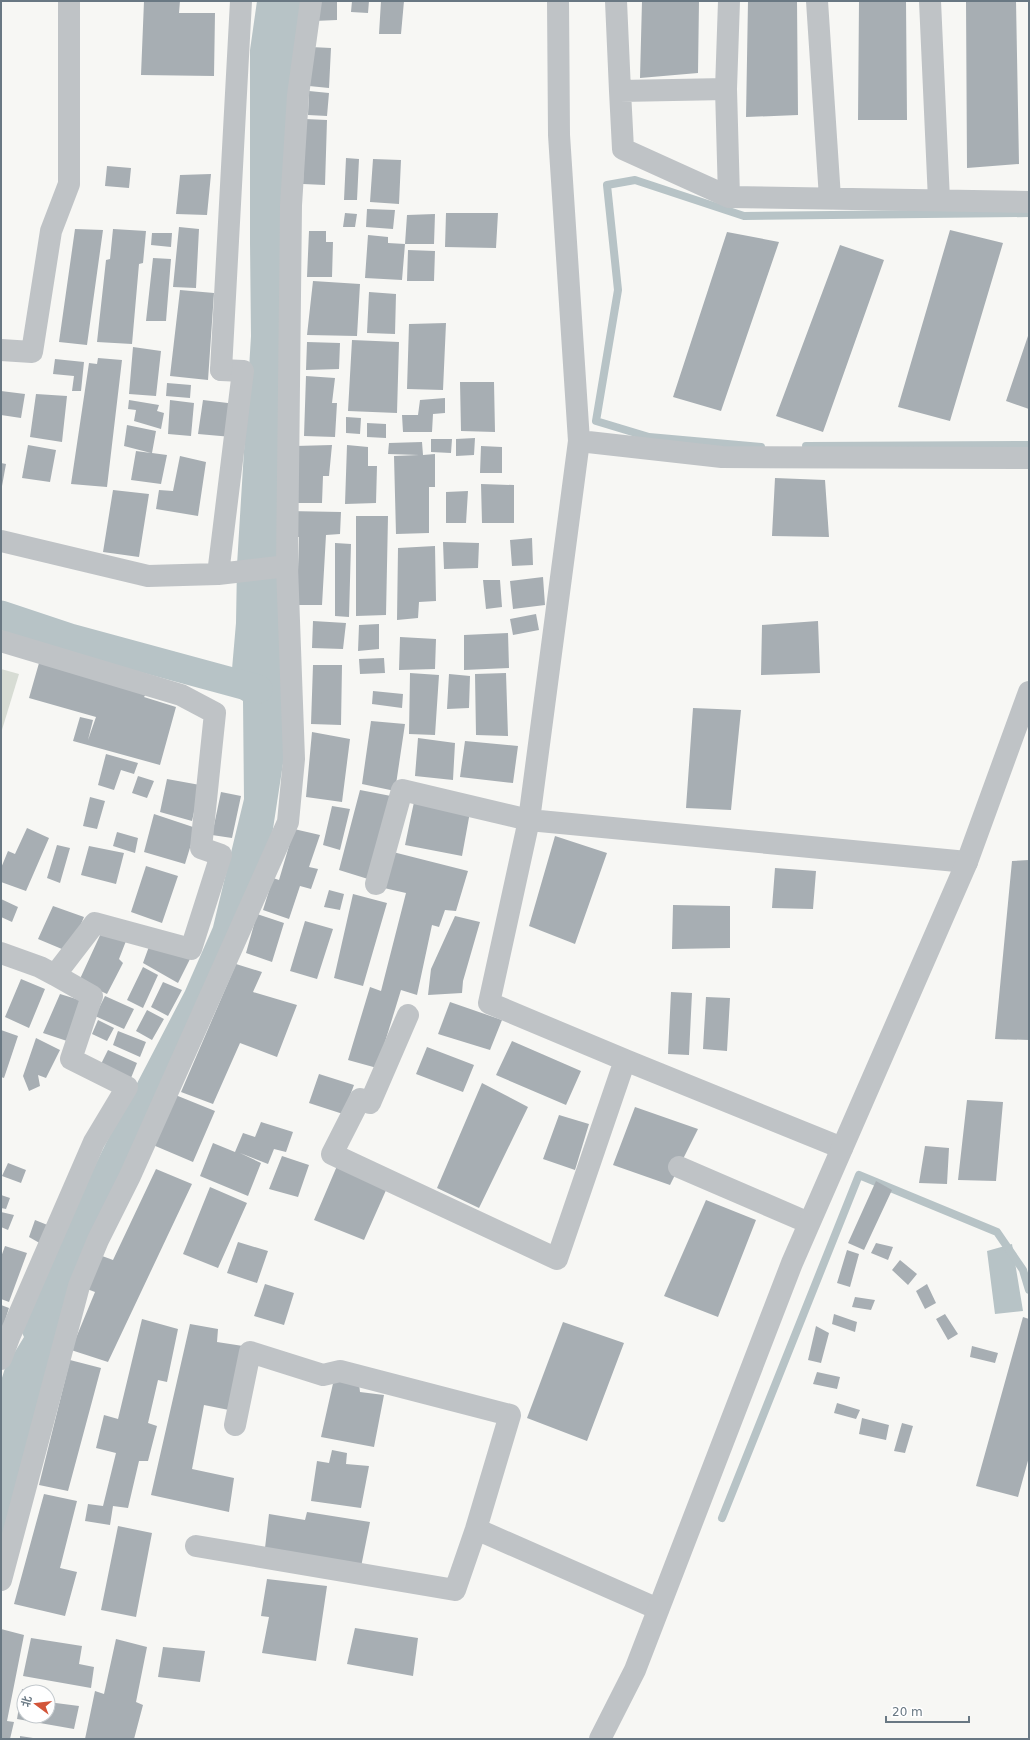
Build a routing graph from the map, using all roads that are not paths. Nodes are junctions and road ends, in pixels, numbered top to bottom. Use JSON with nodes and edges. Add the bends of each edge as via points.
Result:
{"nodes":[{"id":1,"x":69,"y":1,"type":"edge"},
{"id":2,"x":241,"y":1,"type":"edge"},
{"id":3,"x":311,"y":1,"type":"edge"},
{"id":4,"x":558,"y":1,"type":"edge"},
{"id":5,"x":616,"y":1,"type":"edge"},
{"id":6,"x":729,"y":1,"type":"edge"},
{"id":7,"x":817,"y":1,"type":"edge"},
{"id":8,"x":930,"y":1,"type":"edge"},
{"id":9,"x":726,"y":89,"type":"junction"},
{"id":10,"x":620,"y":91,"type":"junction"},
{"id":11,"x":729,"y":197,"type":"junction"},
{"id":12,"x":830,"y":198,"type":"junction"},
{"id":13,"x":939,"y":200,"type":"junction"},
{"id":14,"x":1029,"y":202,"type":"edge"},
{"id":15,"x":1,"y":350,"type":"edge"},
{"id":16,"x":579,"y":441,"type":"junction"},
{"id":17,"x":1029,"y":458,"type":"edge"},
{"id":18,"x":1,"y":541,"type":"edge"},
{"id":19,"x":287,"y":566,"type":"junction"},
{"id":20,"x":218,"y":574,"type":"junction"},
{"id":21,"x":1,"y":641,"type":"edge"},
{"id":22,"x":1029,"y":692,"type":"edge"},
{"id":23,"x":529,"y":820,"type":"junction"},
{"id":24,"x":967,"y":862,"type":"junction"},
{"id":25,"x":376,"y":884,"type":"dead end"},
{"id":26,"x":1,"y":954,"type":"edge"},
{"id":27,"x":55,"y":975,"type":"junction"},
{"id":28,"x":408,"y":1015,"type":"dead end"},
{"id":29,"x":624,"y":1060,"type":"junction"},
{"id":30,"x":842,"y":1148,"type":"junction"},
{"id":31,"x":679,"y":1167,"type":"dead end"},
{"id":32,"x":809,"y":1223,"type":"junction"},
{"id":33,"x":1,"y":1359,"type":"edge"},
{"id":34,"x":234,"y":1425,"type":"dead end"},
{"id":35,"x":476,"y":1529,"type":"junction"},
{"id":36,"x":196,"y":1546,"type":"dead end"},
{"id":37,"x":1,"y":1580,"type":"edge"},
{"id":38,"x":658,"y":1609,"type":"junction"},
{"id":39,"x":600,"y":1739,"type":"edge"}],
"edges":[{"from":1,"to":15,"type":"street","via":[[69,184],[51,231],[32,352]]},
{"from":2,"to":20,"type":"street","via":[[220,370],[242,371]]},
{"from":3,"to":19,"type":"street","via":[[298,95],[292,205]]},
{"from":4,"to":16,"type":"street","via":[[559,135]]},
{"from":5,"to":10,"type":"street"},
{"from":6,"to":9,"type":"street"},
{"from":7,"to":12,"type":"street"},
{"from":8,"to":13,"type":"street"},
{"from":9,"to":10,"type":"street"},
{"from":9,"to":11,"type":"street"},
{"from":10,"to":11,"type":"street","via":[[623,149]]},
{"from":11,"to":12,"type":"street"},
{"from":12,"to":13,"type":"street"},
{"from":13,"to":14,"type":"street"},
{"from":16,"to":17,"type":"street","via":[[722,457]]},
{"from":16,"to":23,"type":"street"},
{"from":18,"to":20,"type":"street","via":[[148,576]]},
{"from":19,"to":20,"type":"street"},
{"from":19,"to":37,"type":"street","via":[[294,759],[288,822],[79,1286]]},
{"from":21,"to":27,"type":"street","via":[[181,695],[216,713],[201,848],[221,855],[191,949],[95,923]]},
{"from":22,"to":24,"type":"street"},
{"from":23,"to":24,"type":"street"},
{"from":23,"to":25,"type":"street","via":[[402,790]]},
{"from":23,"to":29,"type":"street","via":[[489,1003]]},
{"from":24,"to":30,"type":"street"},
{"from":26,"to":27,"type":"street","via":[[40,967]]},
{"from":27,"to":33,"type":"street","via":[[92,996],[72,1059],[127,1087],[94,1142]]},
{"from":28,"to":29,"type":"street","via":[[370,1103],[360,1099],[332,1154],[557,1259]]},
{"from":29,"to":30,"type":"street"},
{"from":30,"to":32,"type":"street"},
{"from":31,"to":32,"type":"street"},
{"from":32,"to":38,"type":"street"},
{"from":34,"to":35,"type":"street","via":[[250,1352],[323,1375],[340,1371],[510,1415]]},
{"from":35,"to":36,"type":"street","via":[[455,1590]]},
{"from":35,"to":38,"type":"street"},
{"from":38,"to":39,"type":"street","via":[[635,1670]]}]}
